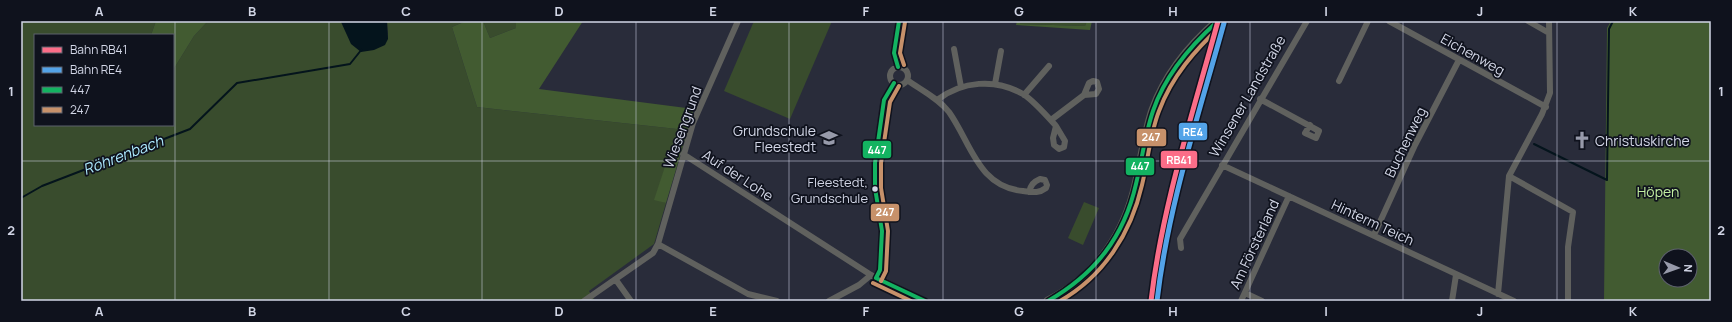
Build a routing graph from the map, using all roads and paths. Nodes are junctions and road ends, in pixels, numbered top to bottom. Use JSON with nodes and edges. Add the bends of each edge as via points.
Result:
{"nodes":[{"id":1,"x":738,"y":21,"type":"edge"},
{"id":2,"x":899,"y":21,"type":"edge"},
{"id":3,"x":1218,"y":21,"type":"edge"},
{"id":4,"x":1306,"y":21,"type":"edge"},
{"id":5,"x":1368,"y":21,"type":"edge"},
{"id":6,"x":1389,"y":21,"type":"edge"},
{"id":7,"x":1528,"y":21,"type":"edge"},
{"id":8,"x":1550,"y":21,"type":"edge"},
{"id":9,"x":1549,"y":33,"type":"junction"},
{"id":10,"x":954,"y":49,"type":"dead end"},
{"id":11,"x":1001,"y":51,"type":"dead end"},
{"id":12,"x":1459,"y":60,"type":"junction"},
{"id":13,"x":1049,"y":66,"type":"dead end"},
{"id":14,"x":898,"y":67,"type":"junction"},
{"id":15,"x":908,"y":80,"type":"junction"},
{"id":16,"x":1339,"y":81,"type":"dead end"},
{"id":17,"x":894,"y":83,"type":"junction"},
{"id":18,"x":995,"y":84,"type":"junction"},
{"id":19,"x":961,"y":87,"type":"junction"},
{"id":20,"x":1024,"y":94,"type":"junction"},
{"id":21,"x":1084,"y":95,"type":"dead end"},
{"id":22,"x":1260,"y":99,"type":"junction"},
{"id":23,"x":937,"y":100,"type":"junction"},
{"id":24,"x":1546,"y":107,"type":"junction"},
{"id":25,"x":1051,"y":120,"type":"junction"},
{"id":26,"x":1310,"y":125,"type":"dead end"},
{"id":27,"x":1056,"y":126,"type":"dead end"},
{"id":28,"x":683,"y":154,"type":"junction"},
{"id":29,"x":1222,"y":165,"type":"junction"},
{"id":30,"x":1509,"y":176,"type":"junction"},
{"id":31,"x":1030,"y":192,"type":"dead end"},
{"id":32,"x":1289,"y":196,"type":"junction"},
{"id":33,"x":1374,"y":235,"type":"junction"},
{"id":34,"x":658,"y":244,"type":"junction"},
{"id":35,"x":1181,"y":248,"type":"dead end"},
{"id":36,"x":1456,"y":275,"type":"junction"},
{"id":37,"x":873,"y":277,"type":"junction"},
{"id":38,"x":616,"y":280,"type":"junction"},
{"id":39,"x":1245,"y":293,"type":"junction"},
{"id":40,"x":1498,"y":294,"type":"junction"},
{"id":41,"x":759,"y":299,"type":"edge"},
{"id":42,"x":584,"y":301,"type":"edge"},
{"id":43,"x":631,"y":301,"type":"edge"},
{"id":44,"x":776,"y":301,"type":"edge"},
{"id":45,"x":829,"y":301,"type":"edge"},
{"id":46,"x":925,"y":301,"type":"edge"},
{"id":47,"x":1048,"y":301,"type":"edge"},
{"id":48,"x":1242,"y":301,"type":"edge"},
{"id":49,"x":1262,"y":301,"type":"edge"},
{"id":50,"x":1452,"y":301,"type":"edge"},
{"id":51,"x":1512,"y":301,"type":"edge"},
{"id":52,"x":1568,"y":301,"type":"edge"}],
"edges":[{"from":1,"to":28,"type":"street","name":"Wiesengrund","via":[[693,123]]},
{"from":2,"to":14,"type":"street","via":[[894,53]]},
{"from":3,"to":47,"type":"street","via":[[1192,45],[1165,83],[1153,110],[1134,193],[1119,231],[1087,275],[1073,287]]},
{"from":4,"to":22,"type":"street","name":"Winsener Landstraße"},
{"from":5,"to":16,"type":"street"},
{"from":6,"to":12,"type":"street","name":"Eichenweg"},
{"from":7,"to":9,"type":"street"},
{"from":8,"to":9,"type":"street"},
{"from":9,"to":24,"type":"street","via":[[1550,93]]},
{"from":10,"to":19,"type":"street"},
{"from":11,"to":18,"type":"street"},
{"from":12,"to":24,"type":"street","name":"Eichenweg"},
{"from":12,"to":33,"type":"street","name":"Buchenweg","via":[[1415,145]]},
{"from":13,"to":20,"type":"street"},
{"from":14,"to":15,"type":"street","via":[[905,69]]},
{"from":14,"to":17,"type":"street","via":[[890,74]]},
{"from":15,"to":17,"type":"street","via":[[902,84]]},
{"from":15,"to":23,"type":"street"},
{"from":17,"to":37,"type":"street","via":[[884,100],[875,163],[875,188],[882,231],[880,270]]},
{"from":18,"to":19,"type":"street","via":[[980,83]]},
{"from":18,"to":20,"type":"street"},
{"from":19,"to":23,"type":"street","via":[[947,92]]},
{"from":20,"to":25,"type":"street"},
{"from":21,"to":25,"type":"street"},
{"from":22,"to":26,"type":"street"},
{"from":22,"to":29,"type":"street","name":"Winsener Landstraße"},
{"from":23,"to":31,"type":"street","via":[[948,111],[991,180],[1012,190]]},
{"from":24,"to":30,"type":"street"},
{"from":25,"to":27,"type":"street"},
{"from":28,"to":34,"type":"street","name":"Wiesengrund"},
{"from":28,"to":37,"type":"street","name":"Auf der Lohe"},
{"from":29,"to":32,"type":"street","name":"Hinterm Teich"},
{"from":29,"to":35,"type":"street","name":"Winsener Landstraße","via":[[1180,239]]},
{"from":30,"to":40,"type":"street"},
{"from":30,"to":52,"type":"street","via":[[1573,212],[1568,247]]},
{"from":32,"to":33,"type":"street","name":"Hinterm Teich"},
{"from":32,"to":39,"type":"street","name":"Am Försterland"},
{"from":33,"to":36,"type":"street","name":"Hinterm Teich"},
{"from":34,"to":38,"type":"street","via":[[653,253]]},
{"from":34,"to":41,"type":"street"},
{"from":36,"to":40,"type":"street","name":"Hinterm Teich"},
{"from":36,"to":50,"type":"street"},
{"from":37,"to":45,"type":"street"},
{"from":37,"to":46,"type":"street","name":"Auf der Lohe"},
{"from":38,"to":42,"type":"street"},
{"from":38,"to":43,"type":"street"},
{"from":39,"to":48,"type":"street","name":"Am Försterland"},
{"from":39,"to":49,"type":"street"},
{"from":40,"to":51,"type":"street","name":"Hinterm Teich"},
{"from":41,"to":44,"type":"street"}]}
